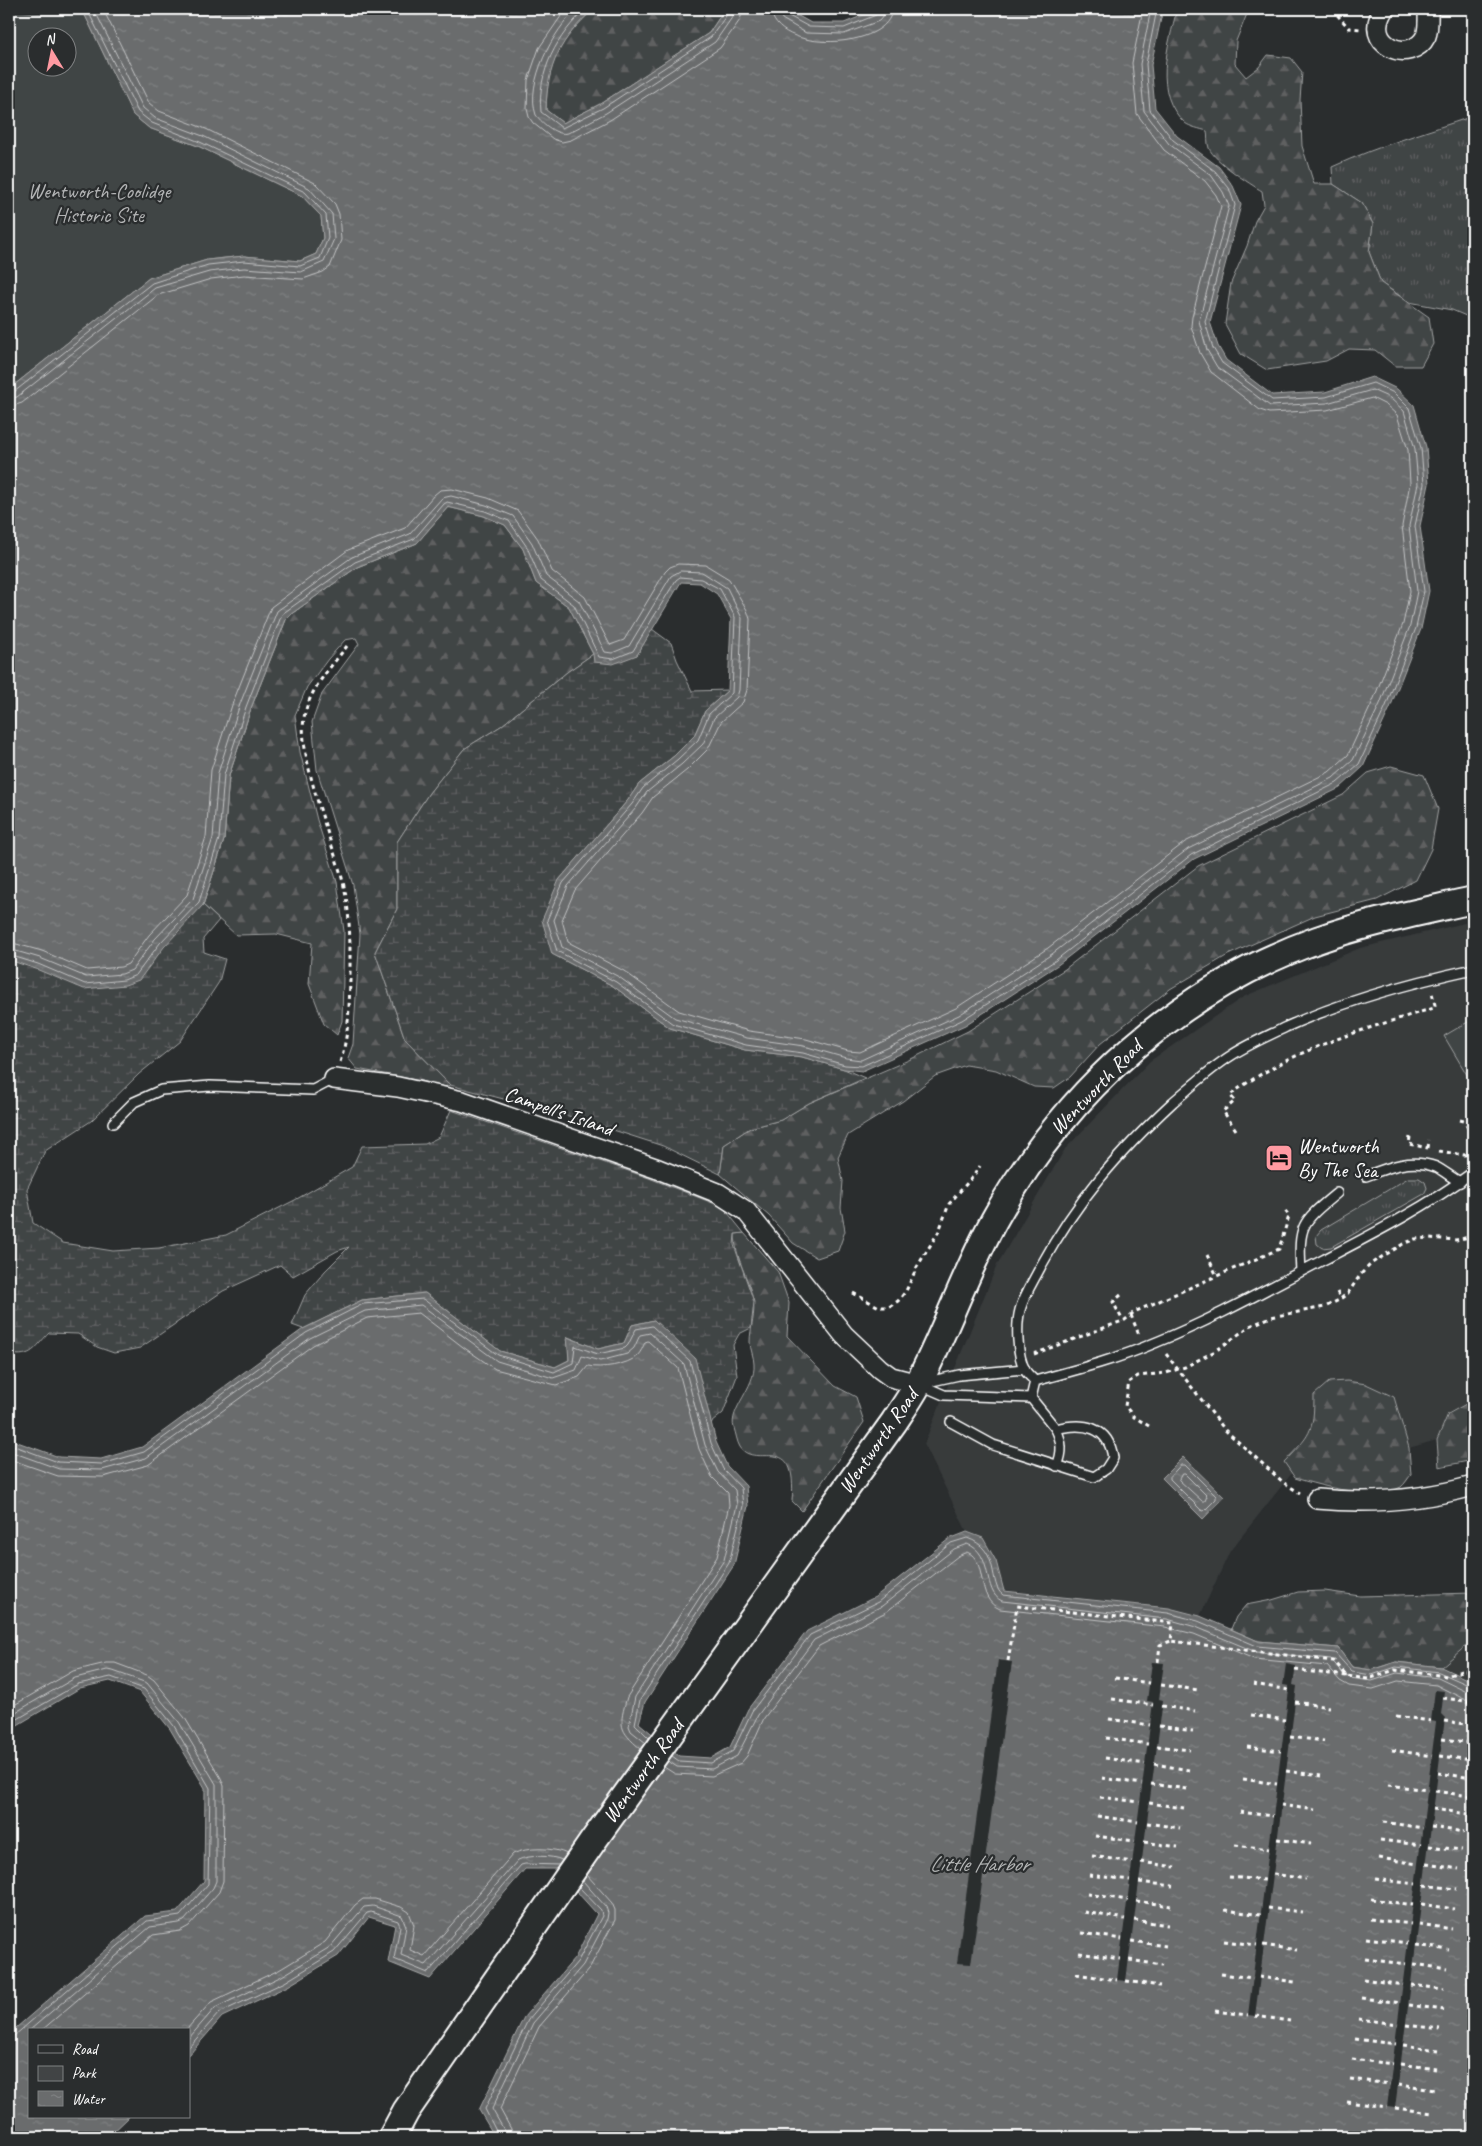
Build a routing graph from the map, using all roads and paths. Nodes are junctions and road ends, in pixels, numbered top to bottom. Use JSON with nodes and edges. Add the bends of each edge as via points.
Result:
{"nodes":[{"id":1,"x":1332,"y":9,"type":"edge"},
{"id":2,"x":1384,"y":9,"type":"edge"},
{"id":3,"x":1428,"y":9,"type":"edge"},
{"id":4,"x":1377,"y":30,"type":"junction"},
{"id":5,"x":347,"y":646,"type":"dead end"},
{"id":6,"x":1473,"y":900,"type":"edge"},
{"id":7,"x":1473,"y":969,"type":"edge"},
{"id":8,"x":1435,"y":990,"type":"dead end"},
{"id":9,"x":334,"y":1079,"type":"junction"},
{"id":10,"x":1460,"y":1120,"type":"dead end"},
{"id":11,"x":113,"y":1123,"type":"dead end"},
{"id":12,"x":1236,"y":1130,"type":"dead end"},
{"id":13,"x":1410,"y":1137,"type":"dead end"},
{"id":14,"x":1473,"y":1137,"type":"edge"},
{"id":15,"x":1429,"y":1140,"type":"dead end"},
{"id":16,"x":1428,"y":1148,"type":"junction"},
{"id":17,"x":1473,"y":1153,"type":"edge"},
{"id":18,"x":980,"y":1166,"type":"dead end"},
{"id":19,"x":1473,"y":1172,"type":"edge"},
{"id":20,"x":1366,"y":1176,"type":"dead end"},
{"id":21,"x":1460,"y":1182,"type":"junction"},
{"id":22,"x":1337,"y":1193,"type":"dead end"},
{"id":23,"x":1284,"y":1209,"type":"dead end"},
{"id":24,"x":1473,"y":1236,"type":"edge"},
{"id":25,"x":1207,"y":1255,"type":"dead end"},
{"id":26,"x":1301,"y":1271,"type":"junction"},
{"id":27,"x":1217,"y":1276,"type":"junction"},
{"id":28,"x":1337,"y":1292,"type":"dead end"},
{"id":29,"x":853,"y":1294,"type":"dead end"},
{"id":30,"x":1121,"y":1295,"type":"dead end"},
{"id":31,"x":1341,"y":1299,"type":"junction"},
{"id":32,"x":1131,"y":1315,"type":"junction"},
{"id":33,"x":1123,"y":1321,"type":"junction"},
{"id":34,"x":1157,"y":1342,"type":"junction"},
{"id":35,"x":1144,"y":1347,"type":"junction"},
{"id":36,"x":1022,"y":1359,"type":"junction"},
{"id":37,"x":1024,"y":1369,"type":"junction"},
{"id":38,"x":1178,"y":1370,"type":"junction"},
{"id":39,"x":1035,"y":1381,"type":"junction"},
{"id":40,"x":918,"y":1384,"type":"junction"},
{"id":41,"x":1031,"y":1398,"type":"junction"},
{"id":42,"x":951,"y":1422,"type":"dead end"},
{"id":43,"x":1149,"y":1426,"type":"dead end"},
{"id":44,"x":1056,"y":1429,"type":"junction"},
{"id":45,"x":1057,"y":1466,"type":"junction"},
{"id":46,"x":1473,"y":1486,"type":"edge"},
{"id":47,"x":1317,"y":1499,"type":"joint"},
{"id":48,"x":1172,"y":1641,"type":"junction"},
{"id":49,"x":1008,"y":1662,"type":"dead end"},
{"id":50,"x":1158,"y":1662,"type":"dead end"},
{"id":51,"x":1295,"y":1670,"type":"dead end"},
{"id":52,"x":1473,"y":1671,"type":"edge"},
{"id":53,"x":1347,"y":1676,"type":"junction"},
{"id":54,"x":1115,"y":1678,"type":"dead end"},
{"id":55,"x":1149,"y":1683,"type":"dead end"},
{"id":56,"x":1253,"y":1684,"type":"dead end"},
{"id":57,"x":1161,"y":1685,"type":"dead end"},
{"id":58,"x":1198,"y":1690,"type":"dead end"},
{"id":59,"x":1289,"y":1690,"type":"dead end"},
{"id":60,"x":1443,"y":1698,"type":"dead end"},
{"id":61,"x":1112,"y":1699,"type":"dead end"},
{"id":62,"x":1295,"y":1702,"type":"dead end"},
{"id":63,"x":1473,"y":1702,"type":"edge"},
{"id":64,"x":1153,"y":1705,"type":"dead end"},
{"id":65,"x":1162,"y":1706,"type":"dead end"},
{"id":66,"x":1329,"y":1707,"type":"dead end"},
{"id":67,"x":1195,"y":1711,"type":"dead end"},
{"id":68,"x":1250,"y":1714,"type":"dead end"},
{"id":69,"x":1396,"y":1716,"type":"dead end"},
{"id":70,"x":1109,"y":1719,"type":"dead end"},
{"id":71,"x":1285,"y":1720,"type":"dead end"},
{"id":72,"x":1431,"y":1721,"type":"dead end"},
{"id":73,"x":1444,"y":1721,"type":"dead end"},
{"id":74,"x":1150,"y":1725,"type":"dead end"},
{"id":75,"x":1473,"y":1725,"type":"edge"},
{"id":76,"x":1159,"y":1726,"type":"dead end"},
{"id":77,"x":1193,"y":1731,"type":"dead end"},
{"id":78,"x":1290,"y":1737,"type":"dead end"},
{"id":79,"x":1106,"y":1738,"type":"dead end"},
{"id":80,"x":1442,"y":1739,"type":"dead end"},
{"id":81,"x":1324,"y":1742,"type":"dead end"},
{"id":82,"x":1473,"y":1743,"type":"edge"},
{"id":83,"x":1148,"y":1744,"type":"dead end"},
{"id":84,"x":1156,"y":1746,"type":"dead end"},
{"id":85,"x":1247,"y":1747,"type":"dead end"},
{"id":86,"x":1190,"y":1750,"type":"dead end"},
{"id":87,"x":1392,"y":1750,"type":"dead end"},
{"id":88,"x":1281,"y":1751,"type":"dead end"},
{"id":89,"x":1432,"y":1756,"type":"dead end"},
{"id":90,"x":1440,"y":1756,"type":"dead end"},
{"id":91,"x":1105,"y":1758,"type":"dead end"},
{"id":92,"x":1473,"y":1760,"type":"edge"},
{"id":93,"x":1145,"y":1764,"type":"dead end"},
{"id":94,"x":1154,"y":1764,"type":"dead end"},
{"id":95,"x":1188,"y":1770,"type":"dead end"},
{"id":96,"x":1286,"y":1771,"type":"dead end"},
{"id":97,"x":1438,"y":1773,"type":"dead end"},
{"id":98,"x":1321,"y":1776,"type":"dead end"},
{"id":99,"x":1102,"y":1778,"type":"dead end"},
{"id":100,"x":1472,"y":1778,"type":"dead end"},
{"id":101,"x":1243,"y":1779,"type":"dead end"},
{"id":102,"x":1142,"y":1784,"type":"dead end"},
{"id":103,"x":1151,"y":1784,"type":"dead end"},
{"id":104,"x":1277,"y":1784,"type":"dead end"},
{"id":105,"x":1388,"y":1785,"type":"dead end"},
{"id":106,"x":1186,"y":1789,"type":"dead end"},
{"id":107,"x":1428,"y":1790,"type":"dead end"},
{"id":108,"x":1436,"y":1791,"type":"dead end"},
{"id":109,"x":1469,"y":1796,"type":"dead end"},
{"id":110,"x":1100,"y":1797,"type":"dead end"},
{"id":111,"x":1140,"y":1802,"type":"dead end"},
{"id":112,"x":1149,"y":1803,"type":"dead end"},
{"id":113,"x":1281,"y":1805,"type":"dead end"},
{"id":114,"x":1184,"y":1808,"type":"dead end"},
{"id":115,"x":1433,"y":1809,"type":"dead end"},
{"id":116,"x":1315,"y":1810,"type":"dead end"},
{"id":117,"x":1240,"y":1812,"type":"dead end"},
{"id":118,"x":1468,"y":1814,"type":"dead end"},
{"id":119,"x":1097,"y":1816,"type":"dead end"},
{"id":120,"x":1273,"y":1816,"type":"dead end"},
{"id":121,"x":1138,"y":1822,"type":"dead end"},
{"id":122,"x":1383,"y":1822,"type":"dead end"},
{"id":123,"x":1146,"y":1823,"type":"dead end"},
{"id":124,"x":1431,"y":1827,"type":"dead end"},
{"id":125,"x":1180,"y":1828,"type":"dead end"},
{"id":126,"x":1423,"y":1828,"type":"dead end"},
{"id":127,"x":1464,"y":1832,"type":"dead end"},
{"id":128,"x":1095,"y":1836,"type":"dead end"},
{"id":129,"x":1277,"y":1839,"type":"dead end"},
{"id":130,"x":1380,"y":1840,"type":"dead end"},
{"id":131,"x":1135,"y":1841,"type":"dead end"},
{"id":132,"x":1144,"y":1842,"type":"dead end"},
{"id":133,"x":1311,"y":1844,"type":"dead end"},
{"id":134,"x":1235,"y":1845,"type":"dead end"},
{"id":135,"x":1421,"y":1845,"type":"dead end"},
{"id":136,"x":1429,"y":1846,"type":"dead end"},
{"id":137,"x":1178,"y":1847,"type":"dead end"},
{"id":138,"x":1269,"y":1849,"type":"dead end"},
{"id":139,"x":1462,"y":1850,"type":"dead end"},
{"id":140,"x":1092,"y":1856,"type":"dead end"},
{"id":141,"x":1379,"y":1858,"type":"dead end"},
{"id":142,"x":1132,"y":1862,"type":"dead end"},
{"id":143,"x":1142,"y":1862,"type":"dead end"},
{"id":144,"x":1418,"y":1864,"type":"dead end"},
{"id":145,"x":1426,"y":1864,"type":"dead end"},
{"id":146,"x":1175,"y":1867,"type":"dead end"},
{"id":147,"x":1459,"y":1869,"type":"dead end"},
{"id":148,"x":1273,"y":1874,"type":"dead end"},
{"id":149,"x":1089,"y":1875,"type":"dead end"},
{"id":150,"x":1229,"y":1877,"type":"dead end"},
{"id":151,"x":1306,"y":1879,"type":"dead end"},
{"id":152,"x":1375,"y":1879,"type":"dead end"},
{"id":153,"x":1130,"y":1880,"type":"dead end"},
{"id":154,"x":1265,"y":1880,"type":"dead end"},
{"id":155,"x":1139,"y":1882,"type":"dead end"},
{"id":156,"x":1416,"y":1884,"type":"dead end"},
{"id":157,"x":1424,"y":1884,"type":"dead end"},
{"id":158,"x":1173,"y":1886,"type":"dead end"},
{"id":159,"x":1457,"y":1889,"type":"dead end"},
{"id":160,"x":1087,"y":1894,"type":"dead end"},
{"id":161,"x":1371,"y":1899,"type":"dead end"},
{"id":162,"x":1128,"y":1900,"type":"dead end"},
{"id":163,"x":1136,"y":1901,"type":"dead end"},
{"id":164,"x":1421,"y":1904,"type":"dead end"},
{"id":165,"x":1413,"y":1905,"type":"dead end"},
{"id":166,"x":1170,"y":1906,"type":"dead end"},
{"id":167,"x":1268,"y":1908,"type":"dead end"},
{"id":168,"x":1454,"y":1909,"type":"dead end"},
{"id":169,"x":1225,"y":1910,"type":"dead end"},
{"id":170,"x":1084,"y":1912,"type":"dead end"},
{"id":171,"x":1302,"y":1912,"type":"dead end"},
{"id":172,"x":1261,"y":1915,"type":"dead end"},
{"id":173,"x":1125,"y":1919,"type":"dead end"},
{"id":174,"x":1370,"y":1919,"type":"dead end"},
{"id":175,"x":1134,"y":1920,"type":"dead end"},
{"id":176,"x":1411,"y":1924,"type":"dead end"},
{"id":177,"x":1419,"y":1924,"type":"dead end"},
{"id":178,"x":1168,"y":1925,"type":"dead end"},
{"id":179,"x":1452,"y":1929,"type":"dead end"},
{"id":180,"x":1081,"y":1933,"type":"dead end"},
{"id":181,"x":1366,"y":1938,"type":"dead end"},
{"id":182,"x":1122,"y":1939,"type":"dead end"},
{"id":183,"x":1131,"y":1941,"type":"dead end"},
{"id":184,"x":1224,"y":1941,"type":"dead end"},
{"id":185,"x":1408,"y":1944,"type":"dead end"},
{"id":186,"x":1264,"y":1945,"type":"dead end"},
{"id":187,"x":1416,"y":1945,"type":"dead end"},
{"id":188,"x":1166,"y":1946,"type":"dead end"},
{"id":189,"x":1257,"y":1946,"type":"dead end"},
{"id":190,"x":1297,"y":1950,"type":"dead end"},
{"id":191,"x":1449,"y":1950,"type":"dead end"},
{"id":192,"x":1079,"y":1952,"type":"dead end"},
{"id":193,"x":1120,"y":1958,"type":"dead end"},
{"id":194,"x":1129,"y":1960,"type":"dead end"},
{"id":195,"x":1365,"y":1960,"type":"dead end"},
{"id":196,"x":1406,"y":1964,"type":"dead end"},
{"id":197,"x":1414,"y":1964,"type":"dead end"},
{"id":198,"x":1162,"y":1965,"type":"dead end"},
{"id":199,"x":1447,"y":1969,"type":"dead end"},
{"id":200,"x":1076,"y":1974,"type":"dead end"},
{"id":201,"x":1220,"y":1974,"type":"dead end"},
{"id":202,"x":1260,"y":1977,"type":"dead end"},
{"id":203,"x":1253,"y":1978,"type":"dead end"},
{"id":204,"x":1362,"y":1979,"type":"dead end"},
{"id":205,"x":1117,"y":1980,"type":"dead end"},
{"id":206,"x":1126,"y":1981,"type":"dead end"},
{"id":207,"x":1295,"y":1982,"type":"dead end"},
{"id":208,"x":1403,"y":1985,"type":"dead end"},
{"id":209,"x":1411,"y":1985,"type":"dead end"},
{"id":210,"x":1160,"y":1986,"type":"dead end"},
{"id":211,"x":1444,"y":1988,"type":"dead end"},
{"id":212,"x":1362,"y":1998,"type":"dead end"},
{"id":213,"x":1401,"y":2003,"type":"dead end"},
{"id":214,"x":1409,"y":2005,"type":"dead end"},
{"id":215,"x":1444,"y":2010,"type":"dead end"},
{"id":216,"x":1215,"y":2011,"type":"dead end"},
{"id":217,"x":1248,"y":2015,"type":"dead end"},
{"id":218,"x":1254,"y":2016,"type":"dead end"},
{"id":219,"x":1358,"y":2019,"type":"dead end"},
{"id":220,"x":1290,"y":2021,"type":"dead end"},
{"id":221,"x":1398,"y":2024,"type":"dead end"},
{"id":222,"x":1406,"y":2025,"type":"dead end"},
{"id":223,"x":1440,"y":2029,"type":"dead end"},
{"id":224,"x":1355,"y":2038,"type":"dead end"},
{"id":225,"x":1396,"y":2044,"type":"dead end"},
{"id":226,"x":1403,"y":2044,"type":"dead end"},
{"id":227,"x":1438,"y":2050,"type":"dead end"},
{"id":228,"x":1352,"y":2059,"type":"dead end"},
{"id":229,"x":1393,"y":2064,"type":"dead end"},
{"id":230,"x":1401,"y":2064,"type":"dead end"},
{"id":231,"x":1436,"y":2069,"type":"dead end"},
{"id":232,"x":1350,"y":2079,"type":"dead end"},
{"id":233,"x":1390,"y":2084,"type":"dead end"},
{"id":234,"x":1398,"y":2085,"type":"dead end"},
{"id":235,"x":1435,"y":2090,"type":"dead end"},
{"id":236,"x":1347,"y":2102,"type":"dead end"},
{"id":237,"x":1387,"y":2107,"type":"dead end"},
{"id":238,"x":1395,"y":2108,"type":"dead end"},
{"id":239,"x":1433,"y":2113,"type":"dead end"},
{"id":240,"x":392,"y":2137,"type":"edge"}],
"edges":[{"from":1,"to":4,"type":"path","via":[[1349,28]]},
{"from":2,"to":4,"type":"street"},
{"from":3,"to":4,"type":"street","via":[[1427,34],[1410,49],[1388,47]]},
{"from":5,"to":9,"type":"path","via":[[312,692],[304,715],[303,738],[312,780],[342,879],[351,924],[347,1042]]},
{"from":6,"to":40,"type":"main road","name":"Wentworth Road","via":[[1363,925],[1316,940],[1229,980],[1134,1046],[1078,1100],[1020,1175],[965,1279]]},
{"from":7,"to":36,"type":"lane","via":[[1404,985],[1325,1010],[1232,1054],[1196,1082],[1112,1162],[1076,1207],[1020,1310],[1018,1339]]},
{"from":8,"to":12,"type":"path","via":[[1432,993],[1434,1008],[1342,1036],[1278,1064],[1246,1083],[1230,1095],[1235,1102],[1223,1110]]},
{"from":9,"to":11,"type":"lane","via":[[313,1090],[210,1086],[161,1090],[134,1102]]},
{"from":9,"to":40,"type":"street","name":"Campell's Island","via":[[398,1087],[462,1102],[658,1169],[718,1193],[746,1211],[844,1335],[891,1377]]},
{"from":10,"to":14,"type":"path","via":[[1464,1121]]},
{"from":13,"to":16,"type":"path","via":[[1409,1144]]},
{"from":15,"to":16,"type":"path"},
{"from":16,"to":17,"type":"path","via":[[1451,1154]]},
{"from":18,"to":29,"type":"path","via":[[949,1204],[939,1232],[898,1301],[889,1307],[879,1307]]},
{"from":19,"to":21,"type":"lane"},
{"from":20,"to":21,"type":"lane","via":[[1411,1163],[1436,1167]]},
{"from":21,"to":26,"type":"lane","via":[[1420,1209]]},
{"from":22,"to":26,"type":"lane","via":[[1312,1214],[1303,1228],[1299,1240]]},
{"from":23,"to":27,"type":"path","via":[[1289,1216],[1279,1249]]},
{"from":24,"to":31,"type":"path","via":[[1456,1240],[1415,1239],[1403,1244],[1372,1263]]},
{"from":25,"to":27,"type":"path"},
{"from":26,"to":34,"type":"lane"},
{"from":27,"to":32,"type":"path"},
{"from":28,"to":31,"type":"path"},
{"from":30,"to":33,"type":"path","via":[[1113,1302]]},
{"from":31,"to":38,"type":"path","via":[[1325,1307],[1271,1317],[1250,1326],[1217,1350]]},
{"from":32,"to":33,"type":"path"},
{"from":32,"to":35,"type":"path"},
{"from":33,"to":36,"type":"path"},
{"from":34,"to":35,"type":"lane"},
{"from":34,"to":38,"type":"path"},
{"from":35,"to":39,"type":"lane"},
{"from":36,"to":37,"type":"lane"},
{"from":37,"to":39,"type":"lane"},
{"from":37,"to":40,"type":"lane","via":[[959,1375]]},
{"from":38,"to":43,"type":"path","via":[[1138,1376],[1129,1382],[1125,1406],[1134,1417]]},
{"from":38,"to":47,"type":"path","via":[[1225,1430],[1284,1483]]},
{"from":39,"to":41,"type":"lane"},
{"from":40,"to":41,"type":"lane","via":[[944,1395]]},
{"from":40,"to":240,"type":"main road","name":"Wentworth Road","via":[[868,1459],[547,1907],[406,2111]]},
{"from":41,"to":44,"type":"lane"},
{"from":42,"to":45,"type":"lane","via":[[993,1445]]},
{"from":44,"to":45,"type":"lane","via":[[1061,1446]]},
{"from":44,"to":45,"type":"lane","via":[[1081,1425],[1092,1428],[1112,1445],[1113,1458],[1106,1469],[1094,1478]]},
{"from":46,"to":47,"type":"street","via":[[1389,1501]]},
{"from":48,"to":49,"type":"path","via":[[1173,1623],[1017,1606]]},
{"from":48,"to":50,"type":"path","via":[[1160,1645]]},
{"from":48,"to":53,"type":"path","via":[[1334,1660]]},
{"from":51,"to":53,"type":"path"},
{"from":52,"to":53,"type":"path","via":[[1464,1670],[1447,1676],[1395,1670],[1368,1678]]},
{"from":54,"to":55,"type":"path"},
{"from":56,"to":59,"type":"path"},
{"from":57,"to":58,"type":"path"},
{"from":60,"to":63,"type":"path"},
{"from":61,"to":64,"type":"path"},
{"from":62,"to":66,"type":"path"},
{"from":65,"to":67,"type":"path"},
{"from":68,"to":71,"type":"path"},
{"from":69,"to":72,"type":"path"},
{"from":70,"to":74,"type":"path"},
{"from":73,"to":75,"type":"path"},
{"from":76,"to":77,"type":"path"},
{"from":78,"to":81,"type":"path"},
{"from":79,"to":83,"type":"path"},
{"from":80,"to":82,"type":"path"},
{"from":84,"to":86,"type":"path"},
{"from":85,"to":88,"type":"path"},
{"from":87,"to":89,"type":"path"},
{"from":90,"to":92,"type":"path"},
{"from":91,"to":93,"type":"path"},
{"from":94,"to":95,"type":"path"},
{"from":96,"to":98,"type":"path"},
{"from":97,"to":100,"type":"path"},
{"from":99,"to":102,"type":"path"},
{"from":101,"to":104,"type":"path"},
{"from":103,"to":106,"type":"path"},
{"from":105,"to":107,"type":"path"},
{"from":108,"to":109,"type":"path"},
{"from":110,"to":111,"type":"path"},
{"from":112,"to":114,"type":"path"},
{"from":113,"to":116,"type":"path"},
{"from":115,"to":118,"type":"path"},
{"from":117,"to":120,"type":"path"},
{"from":119,"to":121,"type":"path"},
{"from":122,"to":126,"type":"path"},
{"from":123,"to":125,"type":"path"},
{"from":124,"to":127,"type":"path"},
{"from":128,"to":131,"type":"path"},
{"from":129,"to":133,"type":"path"},
{"from":130,"to":135,"type":"path"},
{"from":132,"to":137,"type":"path"},
{"from":134,"to":138,"type":"path"},
{"from":136,"to":139,"type":"path"},
{"from":140,"to":142,"type":"path"},
{"from":141,"to":144,"type":"path"},
{"from":143,"to":146,"type":"path"},
{"from":145,"to":147,"type":"path"},
{"from":148,"to":151,"type":"path"},
{"from":149,"to":153,"type":"path"},
{"from":150,"to":154,"type":"path"},
{"from":152,"to":156,"type":"path"},
{"from":155,"to":158,"type":"path"},
{"from":157,"to":159,"type":"path"},
{"from":160,"to":162,"type":"path"},
{"from":161,"to":165,"type":"path"},
{"from":163,"to":166,"type":"path"},
{"from":164,"to":168,"type":"path"},
{"from":167,"to":171,"type":"path"},
{"from":169,"to":172,"type":"path"},
{"from":170,"to":173,"type":"path"},
{"from":174,"to":176,"type":"path"},
{"from":175,"to":178,"type":"path"},
{"from":177,"to":179,"type":"path"},
{"from":180,"to":182,"type":"path"},
{"from":181,"to":185,"type":"path"},
{"from":183,"to":188,"type":"path"},
{"from":184,"to":189,"type":"path"},
{"from":186,"to":190,"type":"path"},
{"from":187,"to":191,"type":"path"},
{"from":192,"to":193,"type":"path"},
{"from":194,"to":198,"type":"path"},
{"from":195,"to":196,"type":"path"},
{"from":197,"to":199,"type":"path"},
{"from":200,"to":205,"type":"path"},
{"from":201,"to":203,"type":"path"},
{"from":202,"to":207,"type":"path"},
{"from":204,"to":208,"type":"path"},
{"from":206,"to":210,"type":"path"},
{"from":209,"to":211,"type":"path"},
{"from":212,"to":213,"type":"path"},
{"from":214,"to":215,"type":"path"},
{"from":216,"to":217,"type":"path"},
{"from":218,"to":220,"type":"path"},
{"from":219,"to":221,"type":"path"},
{"from":222,"to":223,"type":"path"},
{"from":224,"to":225,"type":"path"},
{"from":226,"to":227,"type":"path"},
{"from":228,"to":229,"type":"path"},
{"from":230,"to":231,"type":"path"},
{"from":232,"to":233,"type":"path"},
{"from":234,"to":235,"type":"path"},
{"from":236,"to":237,"type":"path"},
{"from":238,"to":239,"type":"path"}]}
